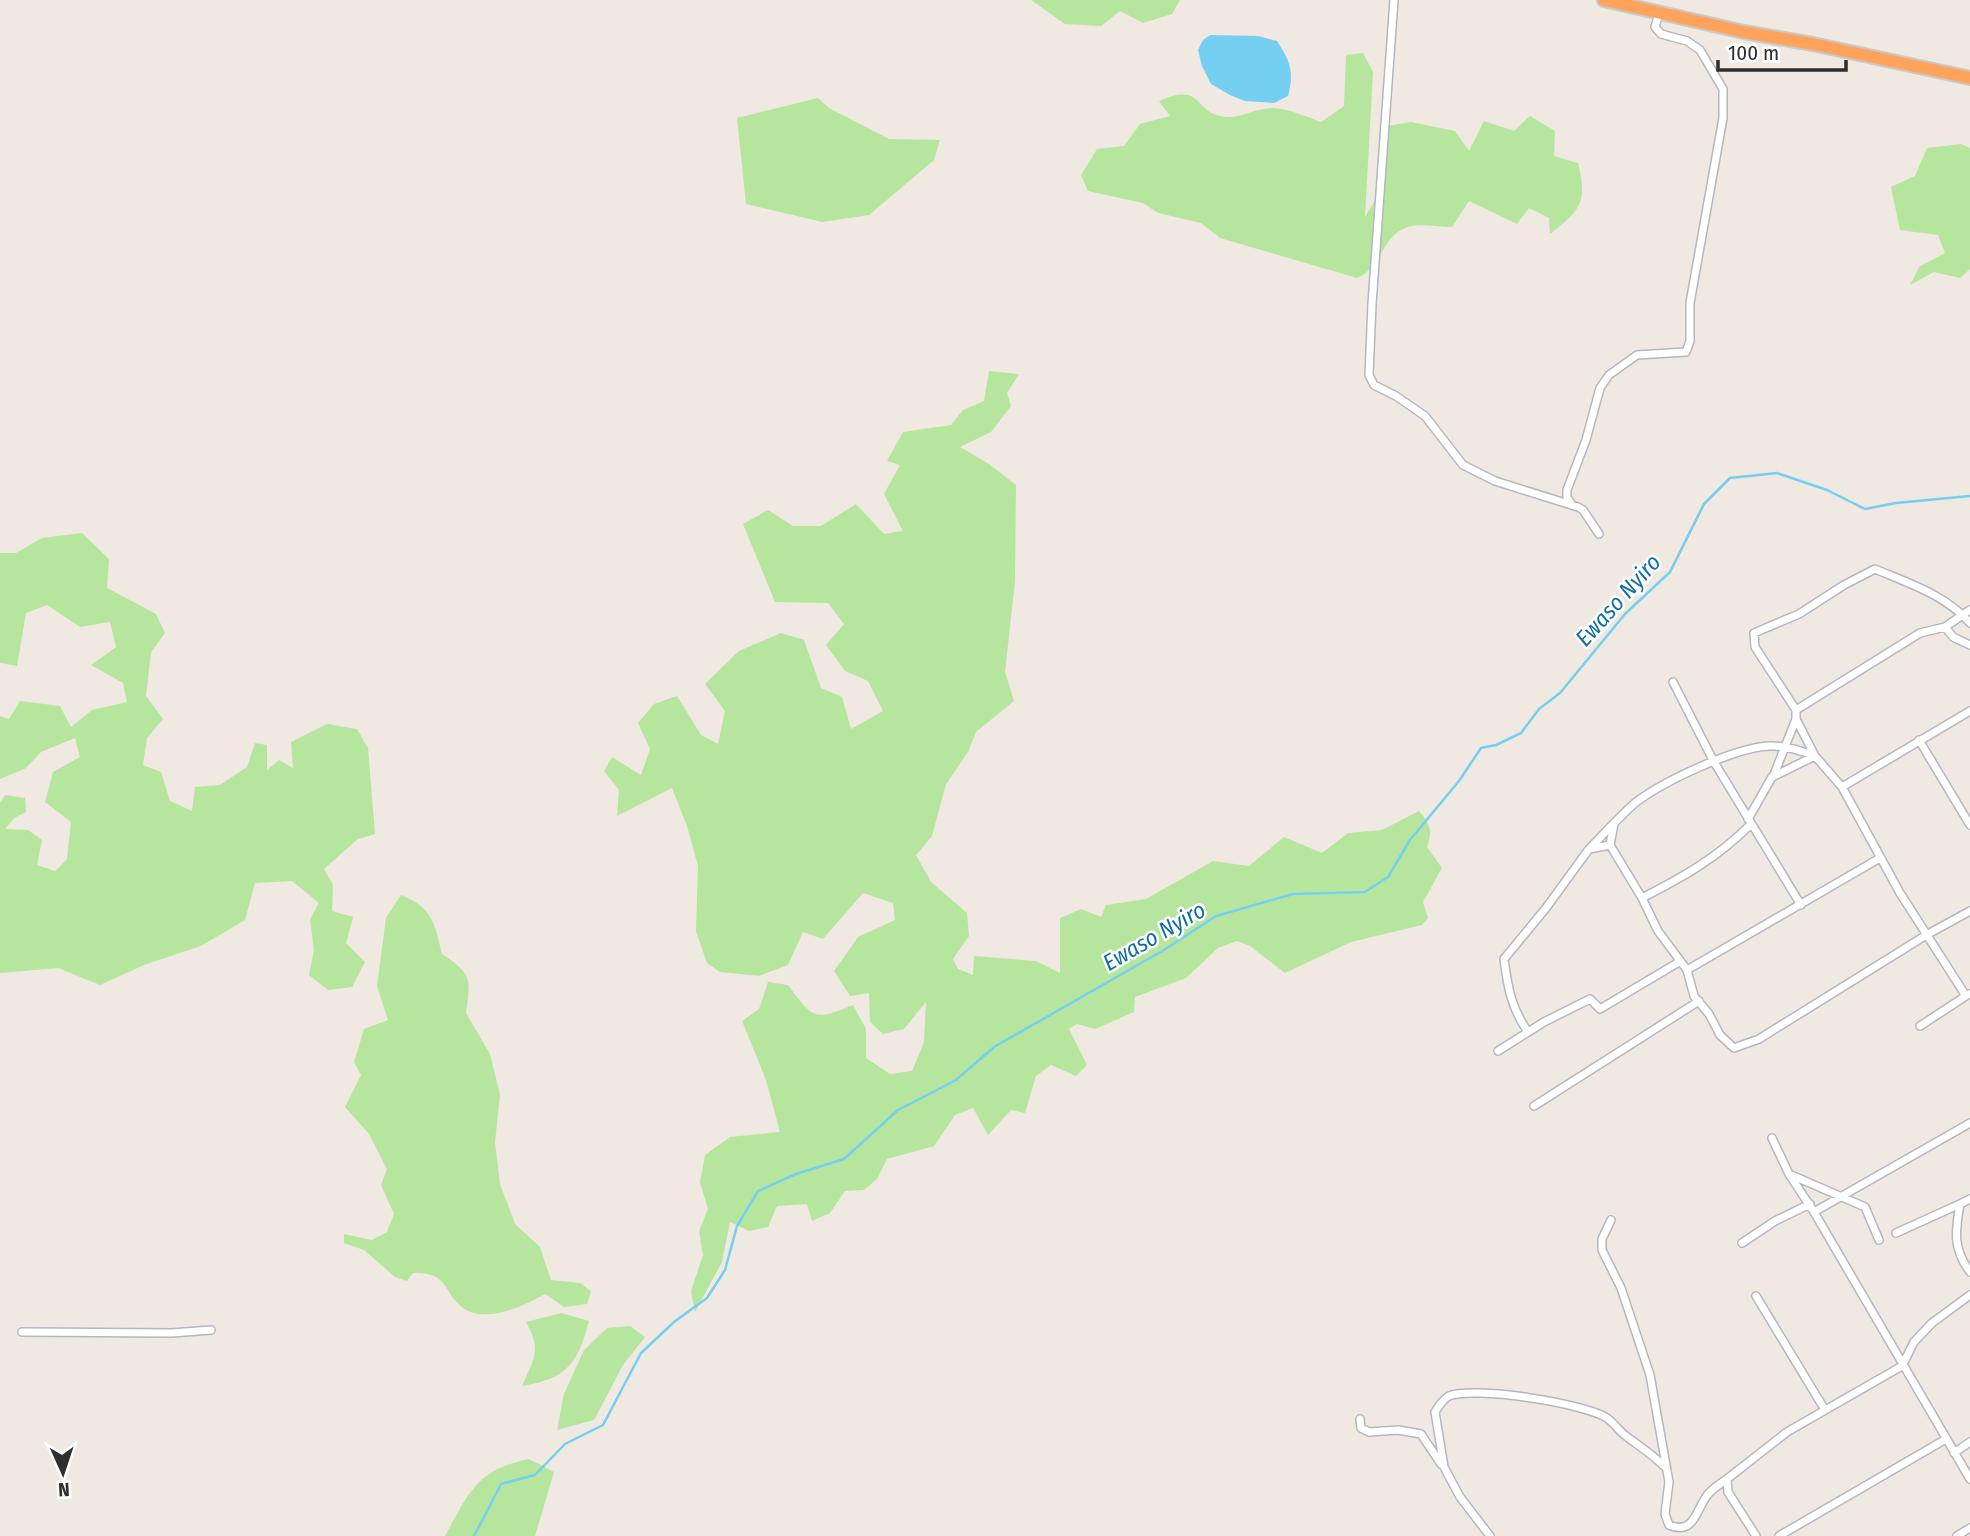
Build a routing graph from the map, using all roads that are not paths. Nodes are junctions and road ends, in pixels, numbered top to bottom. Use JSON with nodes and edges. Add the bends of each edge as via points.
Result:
{"nodes":[{"id":1,"x":1394,"y":0,"type":"edge"},
{"id":2,"x":1604,"y":0,"type":"edge"},
{"id":3,"x":1659,"y":13,"type":"junction"},
{"id":4,"x":1970,"y":78,"type":"edge"},
{"id":5,"x":1572,"y":505,"type":"junction"},
{"id":6,"x":1599,"y":534,"type":"dead end"},
{"id":7,"x":1966,"y":613,"type":"edge"},
{"id":8,"x":1970,"y":624,"type":"edge"},
{"id":9,"x":1945,"y":627,"type":"junction"},
{"id":10,"x":1970,"y":645,"type":"edge"},
{"id":11,"x":1673,"y":682,"type":"dead end"},
{"id":12,"x":1970,"y":711,"type":"edge"},
{"id":13,"x":1796,"y":715,"type":"junction"},
{"id":14,"x":1919,"y":740,"type":"junction"},
{"id":15,"x":1784,"y":747,"type":"junction"},
{"id":16,"x":1815,"y":756,"type":"junction"},
{"id":17,"x":1714,"y":762,"type":"junction"},
{"id":18,"x":1772,"y":778,"type":"junction"},
{"id":19,"x":1842,"y":787,"type":"junction"},
{"id":20,"x":1749,"y":822,"type":"junction"},
{"id":21,"x":1614,"y":824,"type":"junction"},
{"id":22,"x":1970,"y":825,"type":"edge"},
{"id":23,"x":1610,"y":845,"type":"junction"},
{"id":24,"x":1590,"y":849,"type":"junction"},
{"id":25,"x":1880,"y":858,"type":"junction"},
{"id":26,"x":1642,"y":898,"type":"junction"},
{"id":27,"x":1801,"y":905,"type":"junction"},
{"id":28,"x":1970,"y":911,"type":"edge"},
{"id":29,"x":1928,"y":934,"type":"junction"},
{"id":30,"x":1679,"y":962,"type":"junction"},
{"id":31,"x":1687,"y":970,"type":"junction"},
{"id":32,"x":1968,"y":995,"type":"edge"},
{"id":33,"x":1699,"y":1001,"type":"junction"},
{"id":34,"x":1920,"y":1026,"type":"dead end"},
{"id":35,"x":1528,"y":1032,"type":"junction"},
{"id":36,"x":1499,"y":1051,"type":"dead end"},
{"id":37,"x":1534,"y":1107,"type":"dead end"},
{"id":38,"x":1970,"y":1123,"type":"edge"},
{"id":39,"x":1772,"y":1138,"type":"dead end"},
{"id":40,"x":1789,"y":1174,"type":"junction"},
{"id":41,"x":1844,"y":1196,"type":"junction"},
{"id":42,"x":1970,"y":1199,"type":"edge"},
{"id":43,"x":1810,"y":1204,"type":"junction"},
{"id":44,"x":1960,"y":1204,"type":"junction"},
{"id":45,"x":1814,"y":1212,"type":"junction"},
{"id":46,"x":1611,"y":1220,"type":"dead end"},
{"id":47,"x":1896,"y":1233,"type":"dead end"},
{"id":48,"x":1879,"y":1240,"type":"dead end"},
{"id":49,"x":1742,"y":1242,"type":"dead end"},
{"id":50,"x":1970,"y":1272,"type":"edge"},
{"id":51,"x":1970,"y":1295,"type":"edge"},
{"id":52,"x":1756,"y":1296,"type":"dead end"},
{"id":53,"x":211,"y":1330,"type":"dead end"},
{"id":54,"x":22,"y":1332,"type":"dead end"},
{"id":55,"x":1902,"y":1366,"type":"junction"},
{"id":56,"x":1825,"y":1410,"type":"junction"},
{"id":57,"x":1360,"y":1419,"type":"dead end"},
{"id":58,"x":1945,"y":1439,"type":"junction"},
{"id":59,"x":1970,"y":1442,"type":"edge"},
{"id":60,"x":1954,"y":1453,"type":"junction"},
{"id":61,"x":1664,"y":1466,"type":"junction"},
{"id":62,"x":1444,"y":1467,"type":"junction"},
{"id":63,"x":1727,"y":1479,"type":"junction"},
{"id":64,"x":1970,"y":1479,"type":"edge"},
{"id":65,"x":1970,"y":1528,"type":"edge"},
{"id":66,"x":1490,"y":1536,"type":"edge"},
{"id":67,"x":1756,"y":1536,"type":"edge"},
{"id":68,"x":1779,"y":1536,"type":"edge"},
{"id":69,"x":1957,"y":1536,"type":"edge"}],
"edges":[{"from":1,"to":5,"type":"street","via":[[1369,375],[1374,385],[1425,416],[1463,465],[1495,481]]},
{"from":2,"to":3,"type":"highway"},
{"from":3,"to":4,"type":"highway"},
{"from":3,"to":5,"type":"street","via":[[1655,27],[1661,34],[1700,50],[1723,89],[1723,118],[1690,303],[1690,341],[1686,352],[1637,355],[1609,375],[1600,388],[1567,490]]},
{"from":5,"to":6,"type":"street","via":[[1583,510]]},
{"from":7,"to":8,"type":"street"},
{"from":7,"to":9,"type":"street"},
{"from":7,"to":13,"type":"street","via":[[1875,569],[1799,614],[1754,633],[1755,648]]},
{"from":9,"to":10,"type":"street"},
{"from":9,"to":13,"type":"street","via":[[1920,633]]},
{"from":11,"to":17,"type":"street"},
{"from":12,"to":14,"type":"street"},
{"from":13,"to":15,"type":"street"},
{"from":13,"to":16,"type":"street"},
{"from":14,"to":19,"type":"street"},
{"from":14,"to":22,"type":"street"},
{"from":15,"to":16,"type":"street"},
{"from":15,"to":17,"type":"street","via":[[1770,746]]},
{"from":15,"to":18,"type":"street"},
{"from":16,"to":18,"type":"street"},
{"from":16,"to":19,"type":"street"},
{"from":17,"to":20,"type":"street"},
{"from":17,"to":21,"type":"street","via":[[1646,796]]},
{"from":18,"to":20,"type":"street"},
{"from":19,"to":25,"type":"street"},
{"from":20,"to":26,"type":"street","via":[[1727,848]]},
{"from":20,"to":27,"type":"street"},
{"from":21,"to":23,"type":"street"},
{"from":21,"to":24,"type":"street"},
{"from":23,"to":24,"type":"street"},
{"from":23,"to":26,"type":"street"},
{"from":24,"to":35,"type":"street","via":[[1504,959],[1508,993]]},
{"from":25,"to":27,"type":"street"},
{"from":25,"to":29,"type":"street"},
{"from":26,"to":30,"type":"street"},
{"from":27,"to":31,"type":"street"},
{"from":28,"to":29,"type":"street"},
{"from":29,"to":32,"type":"street"},
{"from":29,"to":33,"type":"street","via":[[1759,1038],[1734,1048]]},
{"from":30,"to":31,"type":"street"},
{"from":30,"to":35,"type":"street","via":[[1600,1009],[1590,999]]},
{"from":31,"to":33,"type":"street"},
{"from":32,"to":34,"type":"street"},
{"from":33,"to":37,"type":"street"},
{"from":35,"to":36,"type":"street"},
{"from":38,"to":41,"type":"street"},
{"from":39,"to":40,"type":"street"},
{"from":40,"to":41,"type":"street"},
{"from":40,"to":43,"type":"street"},
{"from":41,"to":45,"type":"street"},
{"from":41,"to":48,"type":"street","via":[[1865,1207]]},
{"from":42,"to":44,"type":"street"},
{"from":43,"to":45,"type":"street"},
{"from":43,"to":49,"type":"street"},
{"from":44,"to":47,"type":"street"},
{"from":44,"to":50,"type":"street","via":[[1958,1255]]},
{"from":45,"to":55,"type":"street"},
{"from":46,"to":61,"type":"street","via":[[1602,1250],[1621,1288],[1650,1375]]},
{"from":51,"to":55,"type":"street","via":[[1932,1323],[1914,1342]]},
{"from":52,"to":56,"type":"street"},
{"from":53,"to":54,"type":"street","via":[[172,1334]]},
{"from":55,"to":56,"type":"street"},
{"from":55,"to":58,"type":"street"},
{"from":56,"to":63,"type":"street","via":[[1787,1432]]},
{"from":57,"to":62,"type":"street","via":[[1369,1432],[1421,1434]]},
{"from":58,"to":60,"type":"street"},
{"from":58,"to":68,"type":"street"},
{"from":59,"to":60,"type":"street"},
{"from":60,"to":64,"type":"street"},
{"from":61,"to":62,"type":"street","via":[[1606,1418],[1564,1404],[1503,1394],[1452,1395],[1443,1400],[1435,1412]]},
{"from":61,"to":63,"type":"street","via":[[1668,1482],[1665,1514],[1676,1530],[1695,1521],[1709,1493]]},
{"from":62,"to":66,"type":"street"},
{"from":63,"to":67,"type":"street","via":[[1728,1492]]},
{"from":65,"to":69,"type":"street"}]}
